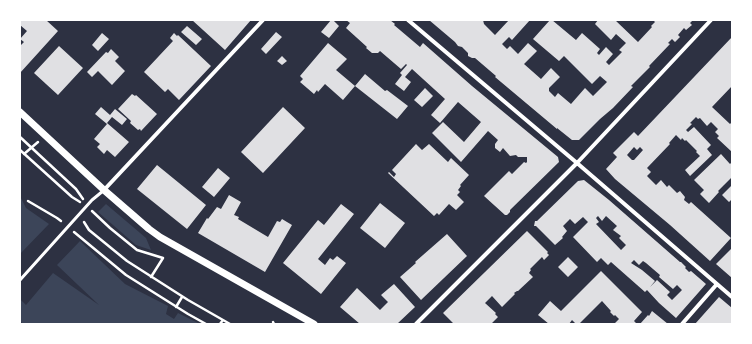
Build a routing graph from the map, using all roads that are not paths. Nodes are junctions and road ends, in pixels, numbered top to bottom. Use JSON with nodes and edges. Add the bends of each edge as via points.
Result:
{"nodes":[{"id":1,"x":263,"y":20,"type":"edge"},
{"id":2,"x":408,"y":20,"type":"edge"},
{"id":3,"x":711,"y":20,"type":"edge"},
{"id":4,"x":20,"y":112,"type":"edge"},
{"id":5,"x":577,"y":162,"type":"junction"},
{"id":6,"x":104,"y":190,"type":"junction"},
{"id":7,"x":20,"y":280,"type":"edge"},
{"id":8,"x":717,"y":284,"type":"junction"},
{"id":9,"x":732,"y":297,"type":"edge"},
{"id":10,"x":314,"y":324,"type":"edge"},
{"id":11,"x":416,"y":324,"type":"edge"},
{"id":12,"x":682,"y":324,"type":"edge"}],
"edges":[{"from":1,"to":6,"type":"street"},
{"from":2,"to":5,"type":"street"},
{"from":3,"to":5,"type":"street"},
{"from":4,"to":6,"type":"street"},
{"from":5,"to":8,"type":"street"},
{"from":5,"to":11,"type":"street"},
{"from":6,"to":7,"type":"lane"},
{"from":6,"to":10,"type":"street","via":[[160,237]]},
{"from":8,"to":9,"type":"street"},
{"from":8,"to":12,"type":"street"}]}
